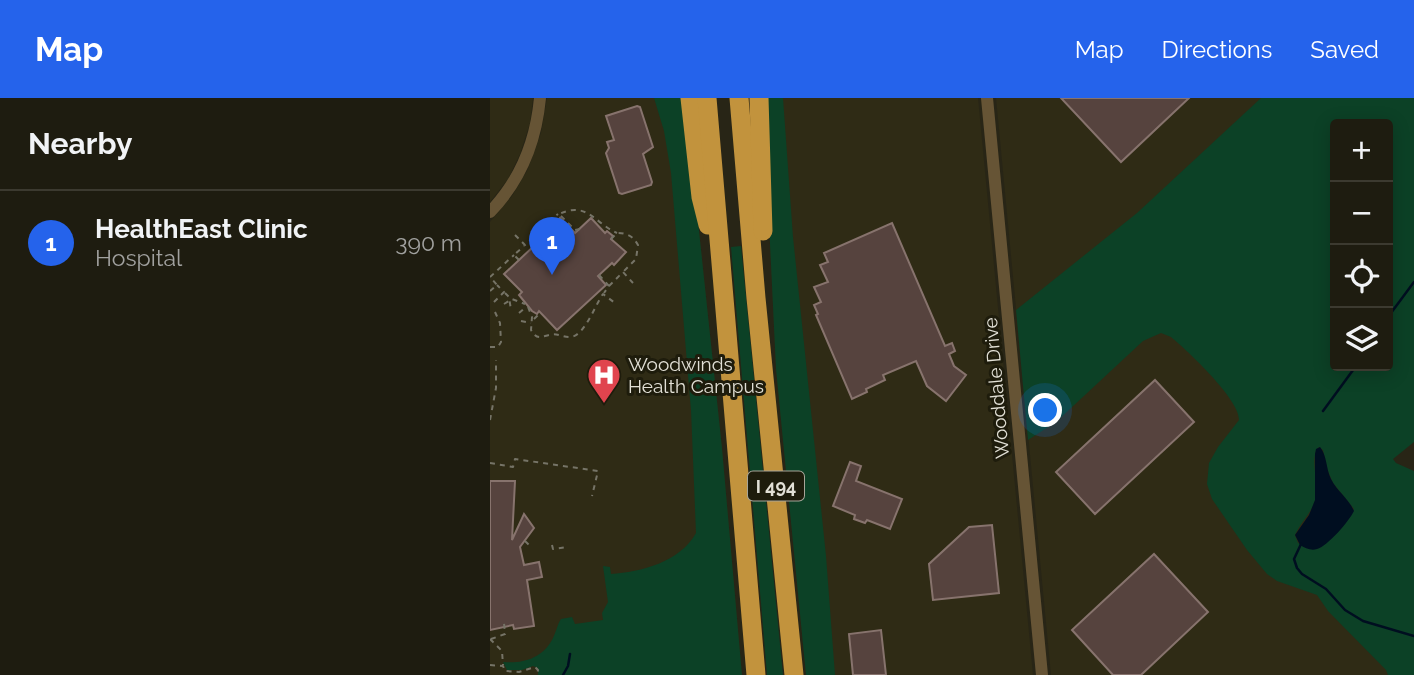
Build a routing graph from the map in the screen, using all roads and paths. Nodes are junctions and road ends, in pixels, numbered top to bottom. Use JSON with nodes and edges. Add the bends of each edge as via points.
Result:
{"nodes":[{"id":1,"x":540,"y":98,"type":"edge"},
{"id":2,"x":690,"y":98,"type":"edge"},
{"id":3,"x":707,"y":98,"type":"edge"},
{"id":4,"x":739,"y":98,"type":"edge"},
{"id":5,"x":759,"y":98,"type":"edge"},
{"id":6,"x":987,"y":98,"type":"edge"},
{"id":7,"x":490,"y":212,"type":"edge"},
{"id":8,"x":559,"y":214,"type":"junction"},
{"id":9,"x":552,"y":219,"type":"junction"},
{"id":10,"x":555,"y":222,"type":"dead end"},
{"id":11,"x":545,"y":226,"type":"junction"},
{"id":12,"x":580,"y":229,"type":"dead end"},
{"id":13,"x":550,"y":231,"type":"dead end"},
{"id":14,"x":538,"y":233,"type":"junction"},
{"id":15,"x":617,"y":233,"type":"junction"},
{"id":16,"x":515,"y":235,"type":"dead end"},
{"id":17,"x":537,"y":239,"type":"dead end"},
{"id":18,"x":611,"y":239,"type":"dead end"},
{"id":19,"x":525,"y":245,"type":"junction"},
{"id":20,"x":514,"y":255,"type":"junction"},
{"id":21,"x":519,"y":260,"type":"dead end"},
{"id":22,"x":623,"y":272,"type":"junction"},
{"id":23,"x":599,"y":275,"type":"dead end"},
{"id":24,"x":490,"y":277,"type":"edge"},
{"id":25,"x":633,"y":282,"type":"dead end"},
{"id":26,"x":722,"y":283,"type":"junction"},
{"id":27,"x":497,"y":285,"type":"junction"},
{"id":28,"x":609,"y":286,"type":"junction"},
{"id":29,"x":490,"y":291,"type":"edge"},
{"id":30,"x":504,"y":292,"type":"junction"},
{"id":31,"x":603,"y":294,"type":"junction"},
{"id":32,"x":756,"y":298,"type":"junction"},
{"id":33,"x":509,"y":299,"type":"junction"},
{"id":34,"x":494,"y":302,"type":"dead end"},
{"id":35,"x":615,"y":303,"type":"dead end"},
{"id":36,"x":504,"y":304,"type":"dead end"},
{"id":37,"x":526,"y":306,"type":"junction"},
{"id":38,"x":511,"y":310,"type":"dead end"},
{"id":39,"x":495,"y":312,"type":"dead end"},
{"id":40,"x":519,"y":313,"type":"dead end"},
{"id":41,"x":540,"y":313,"type":"dead end"},
{"id":42,"x":521,"y":321,"type":"dead end"},
{"id":43,"x":532,"y":322,"type":"junction"},
{"id":44,"x":554,"y":330,"type":"dead end"},
{"id":45,"x":553,"y":334,"type":"junction"},
{"id":46,"x":490,"y":347,"type":"edge"},
{"id":47,"x":496,"y":360,"type":"dead end"},
{"id":48,"x":490,"y":420,"type":"edge"},
{"id":49,"x":490,"y":463,"type":"edge"},
{"id":50,"x":592,"y":496,"type":"dead end"},
{"id":51,"x":525,"y":541,"type":"dead end"},
{"id":52,"x":552,"y":545,"type":"dead end"},
{"id":53,"x":531,"y":547,"type":"dead end"},
{"id":54,"x":567,"y":547,"type":"dead end"},
{"id":55,"x":504,"y":623,"type":"dead end"},
{"id":56,"x":490,"y":665,"type":"edge"},
{"id":57,"x":503,"y":666,"type":"junction"},
{"id":58,"x":537,"y":675,"type":"edge"},
{"id":59,"x":756,"y":675,"type":"edge"},
{"id":60,"x":794,"y":675,"type":"edge"},
{"id":61,"x":1042,"y":675,"type":"edge"}],
"edges":[{"from":1,"to":7,"type":"street","via":[[526,159]]},
{"from":2,"to":26,"type":"highway","via":[[701,197]]},
{"from":3,"to":26,"type":"highway","number":"I 494"},
{"from":4,"to":32,"type":"highway","number":"I 494"},
{"from":5,"to":32,"type":"highway","via":[[764,253]]},
{"from":6,"to":61,"type":"street","name":"Wooddale Drive"},
{"from":8,"to":9,"type":"path"},
{"from":8,"to":12,"type":"path","via":[[575,230]]},
{"from":8,"to":15,"type":"path","via":[[582,211]]},
{"from":9,"to":10,"type":"path"},
{"from":9,"to":11,"type":"path"},
{"from":11,"to":13,"type":"path"},
{"from":11,"to":14,"type":"path"},
{"from":14,"to":17,"type":"path"},
{"from":14,"to":19,"type":"path"},
{"from":15,"to":18,"type":"path"},
{"from":15,"to":22,"type":"path","via":[[630,236],[638,248],[636,259]]},
{"from":16,"to":19,"type":"path"},
{"from":19,"to":20,"type":"path"},
{"from":20,"to":21,"type":"path"},
{"from":20,"to":24,"type":"path"},
{"from":22,"to":25,"type":"path"},
{"from":22,"to":28,"type":"path"},
{"from":23,"to":28,"type":"path"},
{"from":24,"to":27,"type":"path"},
{"from":26,"to":59,"type":"highway","number":"I 494"},
{"from":27,"to":29,"type":"path"},
{"from":27,"to":30,"type":"path"},
{"from":28,"to":31,"type":"path"},
{"from":30,"to":33,"type":"path"},
{"from":30,"to":34,"type":"path"},
{"from":31,"to":35,"type":"path"},
{"from":31,"to":45,"type":"path","via":[[581,332],[569,337]]},
{"from":32,"to":60,"type":"highway","number":"I 494"},
{"from":33,"to":36,"type":"path"},
{"from":33,"to":37,"type":"path"},
{"from":33,"to":38,"type":"path"},
{"from":37,"to":40,"type":"path"},
{"from":37,"to":43,"type":"path"},
{"from":39,"to":46,"type":"path","via":[[501,342]]},
{"from":41,"to":43,"type":"path"},
{"from":42,"to":43,"type":"path"},
{"from":43,"to":45,"type":"path","via":[[532,332],[538,338]]},
{"from":44,"to":45,"type":"path"},
{"from":47,"to":48,"type":"path"},
{"from":49,"to":50,"type":"path","via":[[513,467],[515,459],[598,471]]},
{"from":51,"to":53,"type":"path"},
{"from":52,"to":54,"type":"path","via":[[553,549]]},
{"from":55,"to":57,"type":"path","via":[[506,634],[490,639],[502,651]]},
{"from":56,"to":57,"type":"path"},
{"from":57,"to":58,"type":"path","via":[[505,671],[517,672],[535,667]]}]}
